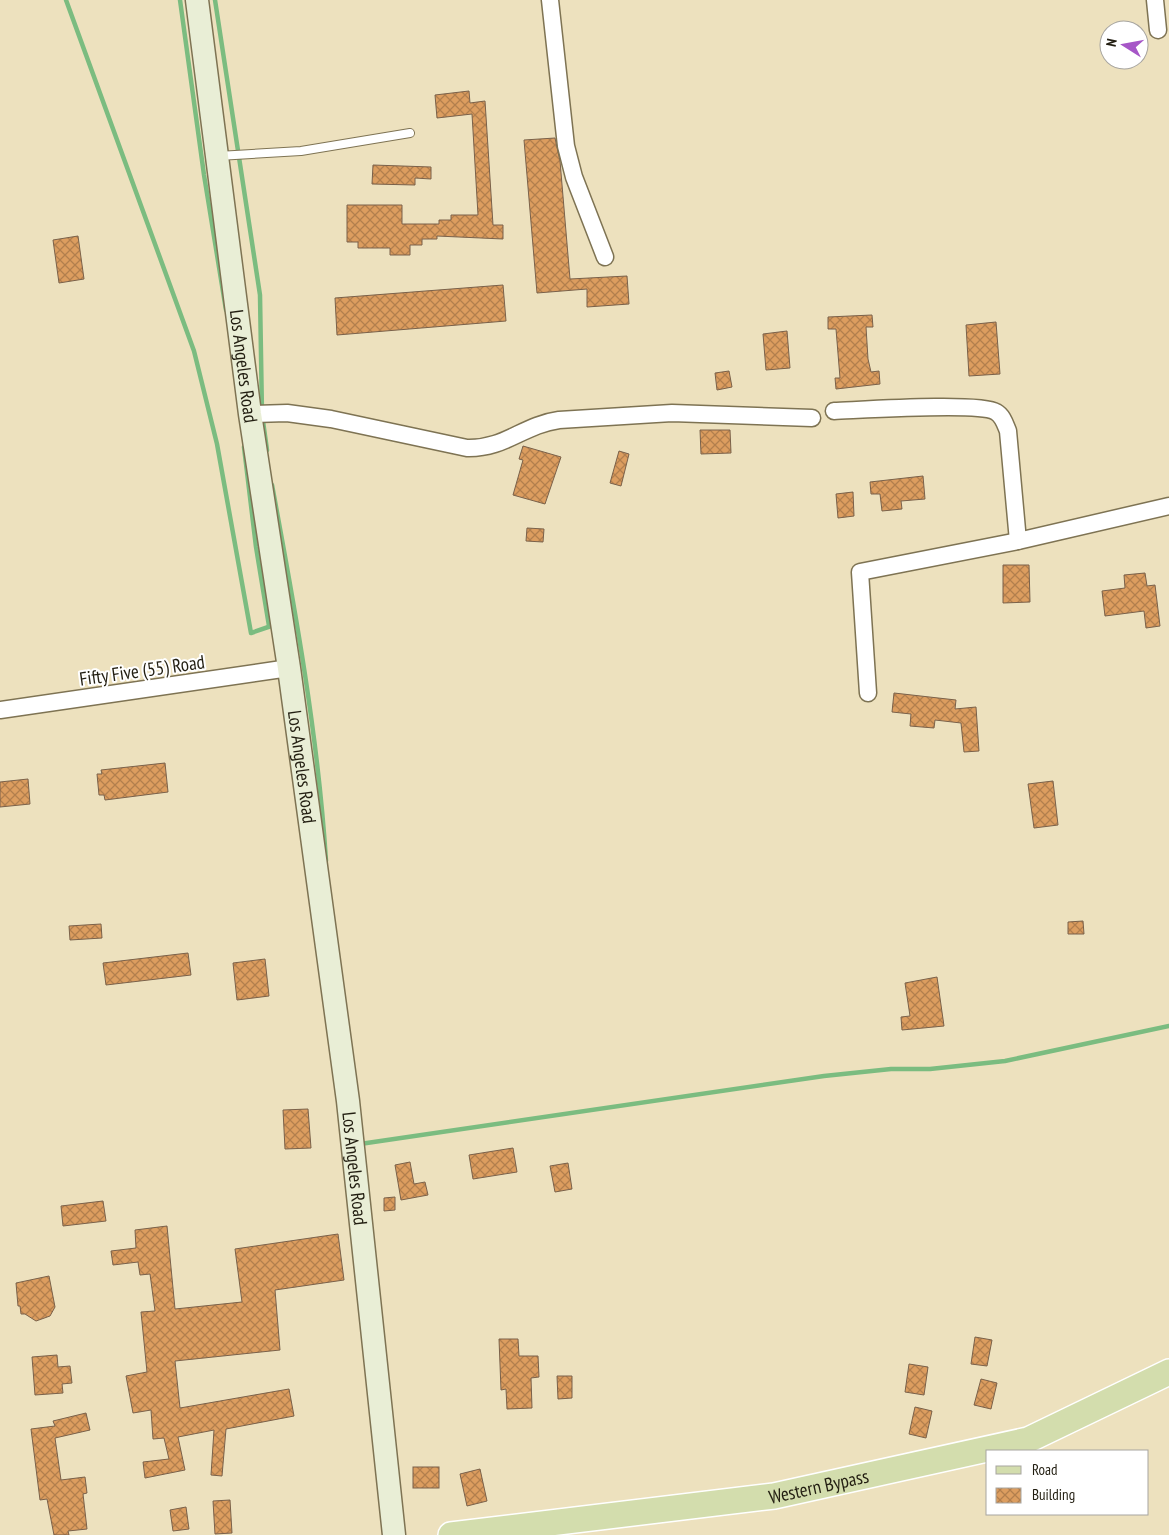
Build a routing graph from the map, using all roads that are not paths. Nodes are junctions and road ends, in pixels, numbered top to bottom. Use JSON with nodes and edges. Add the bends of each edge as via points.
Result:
{"nodes":[{"id":1,"x":197,"y":0,"type":"edge"},
{"id":2,"x":550,"y":0,"type":"edge"},
{"id":3,"x":1155,"y":0,"type":"edge"},
{"id":4,"x":1158,"y":30,"type":"dead end"},
{"id":5,"x":410,"y":134,"type":"dead end"},
{"id":6,"x":216,"y":156,"type":"junction"},
{"id":7,"x":605,"y":257,"type":"dead end"},
{"id":8,"x":834,"y":411,"type":"dead end"},
{"id":9,"x":250,"y":414,"type":"junction"},
{"id":10,"x":812,"y":418,"type":"dead end"},
{"id":11,"x":1169,"y":506,"type":"edge"},
{"id":12,"x":1018,"y":541,"type":"junction"},
{"id":13,"x":289,"y":668,"type":"junction"},
{"id":14,"x":868,"y":693,"type":"dead end"},
{"id":15,"x":0,"y":710,"type":"edge"},
{"id":16,"x":1169,"y":1372,"type":"edge"},
{"id":17,"x":394,"y":1535,"type":"edge"},
{"id":18,"x":452,"y":1535,"type":"edge"}],
"edges":[{"from":1,"to":6,"type":"main road","name":"Los Angeles Road"},
{"from":2,"to":7,"type":"street","via":[[566,146],[574,178]]},
{"from":3,"to":4,"type":"street"},
{"from":5,"to":6,"type":"lane","via":[[301,151]]},
{"from":6,"to":9,"type":"main road","name":"Los Angeles Road"},
{"from":8,"to":12,"type":"street","via":[[979,408],[995,411],[1002,417],[1008,431]]},
{"from":9,"to":10,"type":"street","via":[[287,413],[331,419],[467,448],[503,443],[542,422],[559,420],[672,413]]},
{"from":9,"to":13,"type":"main road","name":"Los Angeles Road"},
{"from":11,"to":12,"type":"street"},
{"from":12,"to":14,"type":"street","via":[[860,572]]},
{"from":13,"to":15,"type":"street","name":"Fifty Five (55) Road"},
{"from":13,"to":17,"type":"main road","name":"Los Angeles Road","via":[[348,1101]]},
{"from":16,"to":18,"type":"main road","name":"Western Bypass","via":[[1028,1440],[774,1496]]}]}
